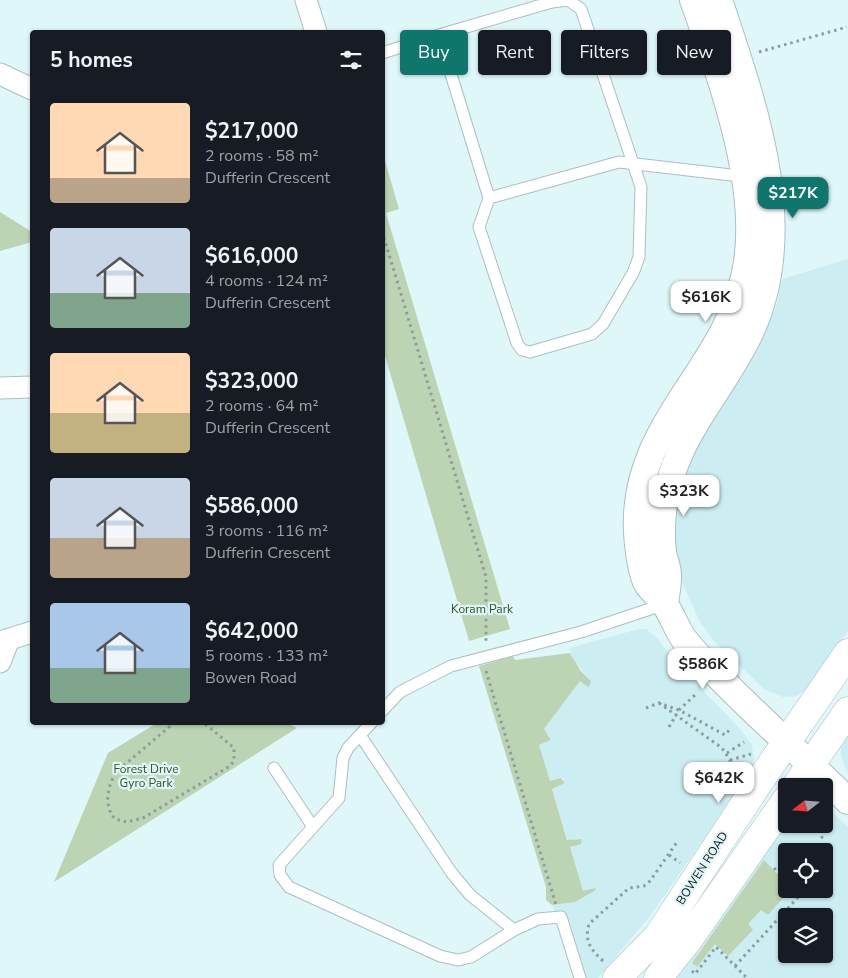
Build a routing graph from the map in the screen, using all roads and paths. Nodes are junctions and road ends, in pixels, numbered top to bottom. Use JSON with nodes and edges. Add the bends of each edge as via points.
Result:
{"nodes":[{"id":1,"x":306,"y":0,"type":"edge"},
{"id":2,"x":693,"y":0,"type":"edge"},
{"id":3,"x":718,"y":0,"type":"edge"},
{"id":4,"x":847,"y":27,"type":"edge"},
{"id":5,"x":315,"y":30,"type":"edge"},
{"id":6,"x":456,"y":30,"type":"edge"},
{"id":7,"x":400,"y":47,"type":"edge"},
{"id":8,"x":385,"y":52,"type":"edge"},
{"id":9,"x":756,"y":53,"type":"dead end"},
{"id":10,"x":0,"y":74,"type":"edge"},
{"id":11,"x":451,"y":75,"type":"edge"},
{"id":12,"x":30,"y":89,"type":"edge"},
{"id":13,"x":634,"y":163,"type":"junction"},
{"id":14,"x":756,"y":173,"type":"junction"},
{"id":15,"x":489,"y":198,"type":"junction"},
{"id":16,"x":385,"y":241,"type":"edge"},
{"id":17,"x":30,"y":387,"type":"edge"},
{"id":18,"x":0,"y":388,"type":"edge"},
{"id":19,"x":665,"y":604,"type":"junction"},
{"id":20,"x":30,"y":633,"type":"edge"},
{"id":21,"x":5,"y":641,"type":"edge"},
{"id":22,"x":848,"y":654,"type":"edge"},
{"id":23,"x":486,"y":656,"type":"junction"},
{"id":24,"x":0,"y":662,"type":"edge"},
{"id":25,"x":695,"y":695,"type":"dead end"},
{"id":26,"x":659,"y":702,"type":"junction"},
{"id":27,"x":385,"y":708,"type":"edge"},
{"id":28,"x":646,"y":708,"type":"dead end"},
{"id":29,"x":679,"y":710,"type":"junction"},
{"id":30,"x":848,"y":711,"type":"edge"},
{"id":31,"x":676,"y":714,"type":"junction"},
{"id":32,"x":171,"y":725,"type":"edge"},
{"id":33,"x":207,"y":725,"type":"edge"},
{"id":34,"x":369,"y":725,"type":"edge"},
{"id":35,"x":669,"y":726,"type":"dead end"},
{"id":36,"x":730,"y":729,"type":"dead end"},
{"id":37,"x":360,"y":735,"type":"junction"},
{"id":38,"x":744,"y":742,"type":"dead end"},
{"id":39,"x":786,"y":742,"type":"junction"},
{"id":40,"x":727,"y":753,"type":"junction"},
{"id":41,"x":751,"y":753,"type":"dead end"},
{"id":42,"x":730,"y":760,"type":"junction"},
{"id":43,"x":274,"y":768,"type":"dead end"},
{"id":44,"x":736,"y":771,"type":"dead end"},
{"id":45,"x":803,"y":776,"type":"edge"},
{"id":46,"x":848,"y":801,"type":"edge"},
{"id":47,"x":778,"y":811,"type":"edge"},
{"id":48,"x":313,"y":827,"type":"junction"},
{"id":49,"x":820,"y":833,"type":"edge"},
{"id":50,"x":820,"y":840,"type":"dead end"},
{"id":51,"x":677,"y":842,"type":"dead end"},
{"id":52,"x":668,"y":855,"type":"junction"},
{"id":53,"x":683,"y":865,"type":"dead end"},
{"id":54,"x":774,"y":868,"type":"dead end"},
{"id":55,"x":778,"y":872,"type":"dead end"},
{"id":56,"x":797,"y":898,"type":"edge"},
{"id":57,"x":561,"y":917,"type":"junction"},
{"id":58,"x":514,"y":930,"type":"junction"},
{"id":59,"x":687,"y":965,"type":"dead end"},
{"id":60,"x":735,"y":966,"type":"junction"},
{"id":61,"x":612,"y":972,"type":"edge"},
{"id":62,"x":580,"y":978,"type":"edge"},
{"id":63,"x":658,"y":978,"type":"edge"},
{"id":64,"x":747,"y":978,"type":"edge"}],
"edges":[{"from":1,"to":5,"type":"street"},
{"from":2,"to":14,"type":"street","via":[[725,99]]},
{"from":3,"to":14,"type":"street","via":[[760,139]]},
{"from":4,"to":9,"type":"path"},
{"from":6,"to":13,"type":"lane","via":[[552,2],[568,0],[581,9]]},
{"from":7,"to":8,"type":"lane"},
{"from":10,"to":12,"type":"street"},
{"from":11,"to":15,"type":"lane"},
{"from":13,"to":14,"type":"lane","via":[[731,175]]},
{"from":13,"to":15,"type":"lane","via":[[619,162]]},
{"from":13,"to":15,"type":"lane","via":[[641,187],[639,257],[633,273],[603,324],[592,334],[530,352],[522,350],[517,343],[479,227]]},
{"from":14,"to":19,"type":"street","via":[[772,203],[772,236],[764,299],[736,361],[696,422],[671,476],[663,526],[663,551],[669,576]]},
{"from":16,"to":23,"type":"path","via":[[486,577]]},
{"from":17,"to":18,"type":"street"},
{"from":19,"to":23,"type":"lane","via":[[581,632]]},
{"from":19,"to":39,"type":"street","via":[[673,622],[694,651]]},
{"from":20,"to":21,"type":"street"},
{"from":21,"to":24,"type":"street"},
{"from":22,"to":39,"type":"main road","name":"BOWEN ROAD"},
{"from":23,"to":27,"type":"lane","via":[[451,666],[400,692]]},
{"from":23,"to":57,"type":"path","via":[[485,668]]},
{"from":25,"to":29,"type":"path"},
{"from":26,"to":28,"type":"path"},
{"from":26,"to":29,"type":"path"},
{"from":26,"to":31,"type":"path"},
{"from":29,"to":31,"type":"path"},
{"from":29,"to":36,"type":"path","via":[[725,734]]},
{"from":30,"to":45,"type":"main road"},
{"from":31,"to":35,"type":"path"},
{"from":31,"to":40,"type":"path"},
{"from":32,"to":33,"type":"path","via":[[116,772],[107,798],[108,808],[115,819],[127,822],[144,818],[230,766],[234,761],[234,748]]},
{"from":34,"to":37,"type":"lane"},
{"from":37,"to":48,"type":"lane","via":[[343,758],[339,798]]},
{"from":37,"to":58,"type":"lane","via":[[451,872],[470,895]]},
{"from":38,"to":40,"type":"path"},
{"from":39,"to":45,"type":"street"},
{"from":39,"to":61,"type":"main road","name":"BOWEN ROAD","via":[[658,936]]},
{"from":40,"to":42,"type":"path"},
{"from":41,"to":42,"type":"path"},
{"from":42,"to":44,"type":"path","via":[[730,769]]},
{"from":43,"to":48,"type":"lane"},
{"from":45,"to":46,"type":"street"},
{"from":47,"to":63,"type":"main road"},
{"from":48,"to":58,"type":"lane","via":[[279,865],[280,875],[289,887],[440,956],[458,960],[471,957]]},
{"from":49,"to":50,"type":"path"},
{"from":51,"to":52,"type":"path"},
{"from":52,"to":53,"type":"path"},
{"from":52,"to":61,"type":"path","via":[[650,881],[644,886],[629,888],[589,924],[589,947]]},
{"from":54,"to":55,"type":"path"},
{"from":56,"to":60,"type":"path"},
{"from":57,"to":58,"type":"lane","via":[[538,919]]},
{"from":57,"to":62,"type":"lane"},
{"from":59,"to":60,"type":"path","via":[[695,974],[716,947]]},
{"from":60,"to":64,"type":"path"}]}
